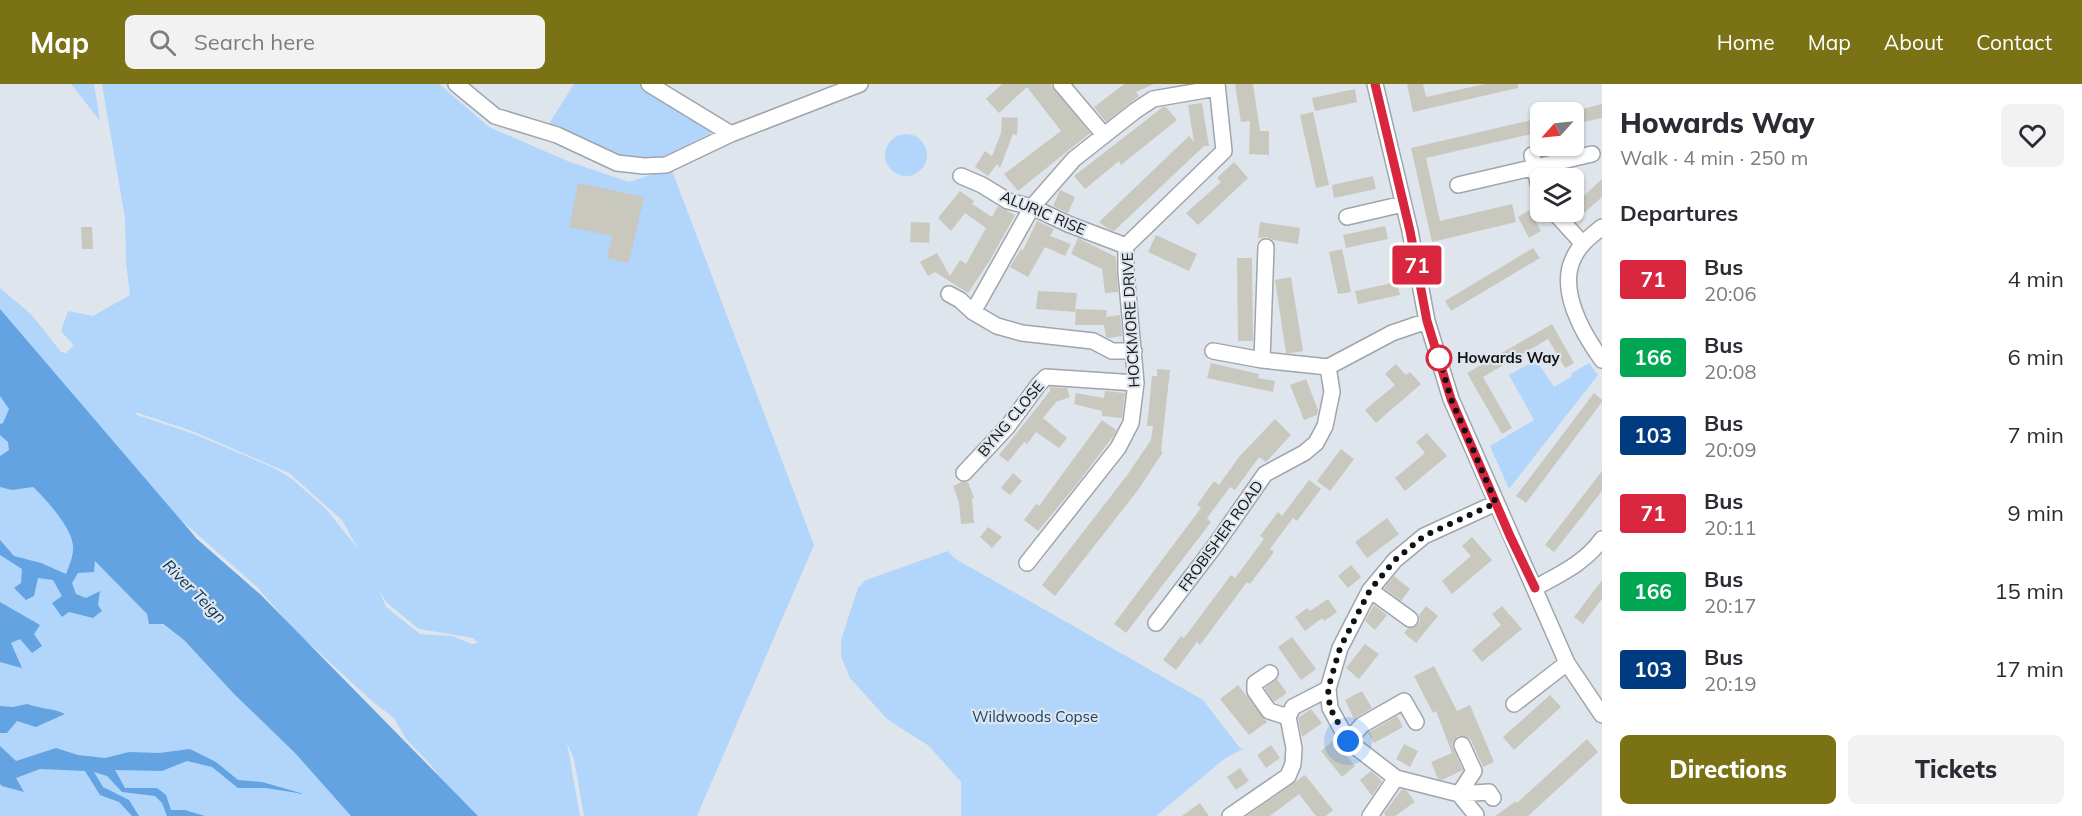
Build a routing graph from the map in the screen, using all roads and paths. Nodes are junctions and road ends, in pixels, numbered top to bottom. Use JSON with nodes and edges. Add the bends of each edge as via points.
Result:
{"nodes":[{"id":1,"x":456,"y":84,"type":"edge"},
{"id":2,"x":649,"y":84,"type":"edge"},
{"id":3,"x":860,"y":84,"type":"edge"},
{"id":4,"x":1061,"y":84,"type":"edge"},
{"id":5,"x":1375,"y":84,"type":"edge"},
{"id":6,"x":1217,"y":86,"type":"edge"},
{"id":7,"x":731,"y":134,"type":"junction"},
{"id":8,"x":1104,"y":135,"type":"junction"},
{"id":9,"x":1592,"y":154,"type":"dead end"},
{"id":10,"x":1533,"y":161,"type":"junction"},
{"id":11,"x":1535,"y":168,"type":"edge"},
{"id":12,"x":962,"y":176,"type":"dead end"},
{"id":13,"x":1458,"y":185,"type":"dead end"},
{"id":14,"x":1403,"y":204,"type":"junction"},
{"id":15,"x":1032,"y":207,"type":"junction"},
{"id":16,"x":1347,"y":217,"type":"dead end"},
{"id":17,"x":1563,"y":222,"type":"edge"},
{"id":18,"x":1602,"y":227,"type":"edge"},
{"id":19,"x":1583,"y":244,"type":"junction"},
{"id":20,"x":1126,"y":246,"type":"junction"},
{"id":21,"x":1266,"y":247,"type":"dead end"},
{"id":22,"x":949,"y":294,"type":"dead end"},
{"id":23,"x":973,"y":312,"type":"junction"},
{"id":24,"x":1427,"y":321,"type":"junction"},
{"id":25,"x":1134,"y":351,"type":"junction"},
{"id":26,"x":1213,"y":351,"type":"dead end"},
{"id":27,"x":1262,"y":360,"type":"junction"},
{"id":28,"x":1602,"y":360,"type":"edge"},
{"id":29,"x":1329,"y":367,"type":"junction"},
{"id":30,"x":1136,"y":383,"type":"junction"},
{"id":31,"x":964,"y":473,"type":"dead end"},
{"id":32,"x":1496,"y":503,"type":"junction"},
{"id":33,"x":1602,"y":539,"type":"edge"},
{"id":34,"x":1027,"y":563,"type":"dead end"},
{"id":35,"x":1535,"y":588,"type":"junction"},
{"id":36,"x":1370,"y":590,"type":"junction"},
{"id":37,"x":1410,"y":619,"type":"dead end"},
{"id":38,"x":1156,"y":623,"type":"dead end"},
{"id":39,"x":1567,"y":663,"type":"junction"},
{"id":40,"x":1270,"y":673,"type":"dead end"},
{"id":41,"x":1328,"y":689,"type":"junction"},
{"id":42,"x":1514,"y":704,"type":"dead end"},
{"id":43,"x":1602,"y":715,"type":"edge"},
{"id":44,"x":1288,"y":717,"type":"junction"},
{"id":45,"x":1416,"y":722,"type":"dead end"},
{"id":46,"x":1348,"y":741,"type":"junction"},
{"id":47,"x":1462,"y":745,"type":"dead end"},
{"id":48,"x":1396,"y":778,"type":"junction"},
{"id":49,"x":1459,"y":794,"type":"junction"},
{"id":50,"x":1493,"y":798,"type":"dead end"},
{"id":51,"x":1476,"y":815,"type":"edge"},
{"id":52,"x":1230,"y":816,"type":"edge"},
{"id":53,"x":1370,"y":816,"type":"edge"}],
"edges":[{"from":1,"to":7,"type":"street","via":[[495,116],[557,135],[617,163],[666,165]]},
{"from":2,"to":7,"type":"street"},
{"from":3,"to":7,"type":"street"},
{"from":4,"to":8,"type":"street"},
{"from":5,"to":14,"type":"street"},
{"from":6,"to":8,"type":"street","via":[[1153,99]]},
{"from":6,"to":20,"type":"street","name":"HOCKMORE DRIVE","via":[[1224,151]]},
{"from":8,"to":15,"type":"street","via":[[1074,159]]},
{"from":9,"to":10,"type":"street"},
{"from":10,"to":11,"type":"street"},
{"from":10,"to":13,"type":"street"},
{"from":12,"to":15,"type":"street","name":"ALURIC RISE","via":[[1008,201]]},
{"from":14,"to":16,"type":"street"},
{"from":14,"to":24,"type":"street"},
{"from":15,"to":20,"type":"street","name":"ALURIC RISE"},
{"from":15,"to":23,"type":"street"},
{"from":17,"to":19,"type":"street"},
{"from":18,"to":19,"type":"street"},
{"from":19,"to":28,"type":"street","via":[[1572,259],[1569,293]]},
{"from":20,"to":25,"type":"street","name":"HOCKMORE DRIVE"},
{"from":21,"to":27,"type":"street"},
{"from":22,"to":23,"type":"street"},
{"from":23,"to":25,"type":"street","via":[[997,326],[1022,333],[1093,341],[1112,351]]},
{"from":24,"to":29,"type":"street","via":[[1392,333]]},
{"from":24,"to":32,"type":"street","via":[[1451,399]]},
{"from":25,"to":30,"type":"street","name":"HOCKMORE DRIVE"},
{"from":26,"to":27,"type":"street"},
{"from":27,"to":29,"type":"street"},
{"from":29,"to":38,"type":"street","name":"FROBISHER ROAD","via":[[1332,392],[1325,426],[1316,443],[1265,474]]},
{"from":30,"to":31,"type":"street","name":"BYNG CLOSE","via":[[1046,377]]},
{"from":30,"to":34,"type":"street","name":"HOCKMORE DRIVE","via":[[1131,423],[1118,448]]},
{"from":32,"to":35,"type":"street"},
{"from":32,"to":36,"type":"street","via":[[1424,536],[1395,560]]},
{"from":33,"to":35,"type":"street","via":[[1579,563]]},
{"from":35,"to":39,"type":"street"},
{"from":36,"to":37,"type":"street"},
{"from":36,"to":41,"type":"street","via":[[1340,648]]},
{"from":39,"to":42,"type":"street"},
{"from":39,"to":43,"type":"street"},
{"from":40,"to":44,"type":"street","via":[[1255,683],[1255,691],[1269,711]]},
{"from":41,"to":44,"type":"street","via":[[1293,707]]},
{"from":41,"to":46,"type":"street","via":[[1330,708]]},
{"from":44,"to":52,"type":"street","via":[[1294,748],[1288,776]]},
{"from":45,"to":46,"type":"street","via":[[1404,701],[1362,725]]},
{"from":46,"to":48,"type":"street"},
{"from":47,"to":49,"type":"street","via":[[1474,771]]},
{"from":48,"to":49,"type":"street"},
{"from":48,"to":53,"type":"street"},
{"from":49,"to":50,"type":"street","via":[[1489,792]]},
{"from":49,"to":51,"type":"street"}]}
